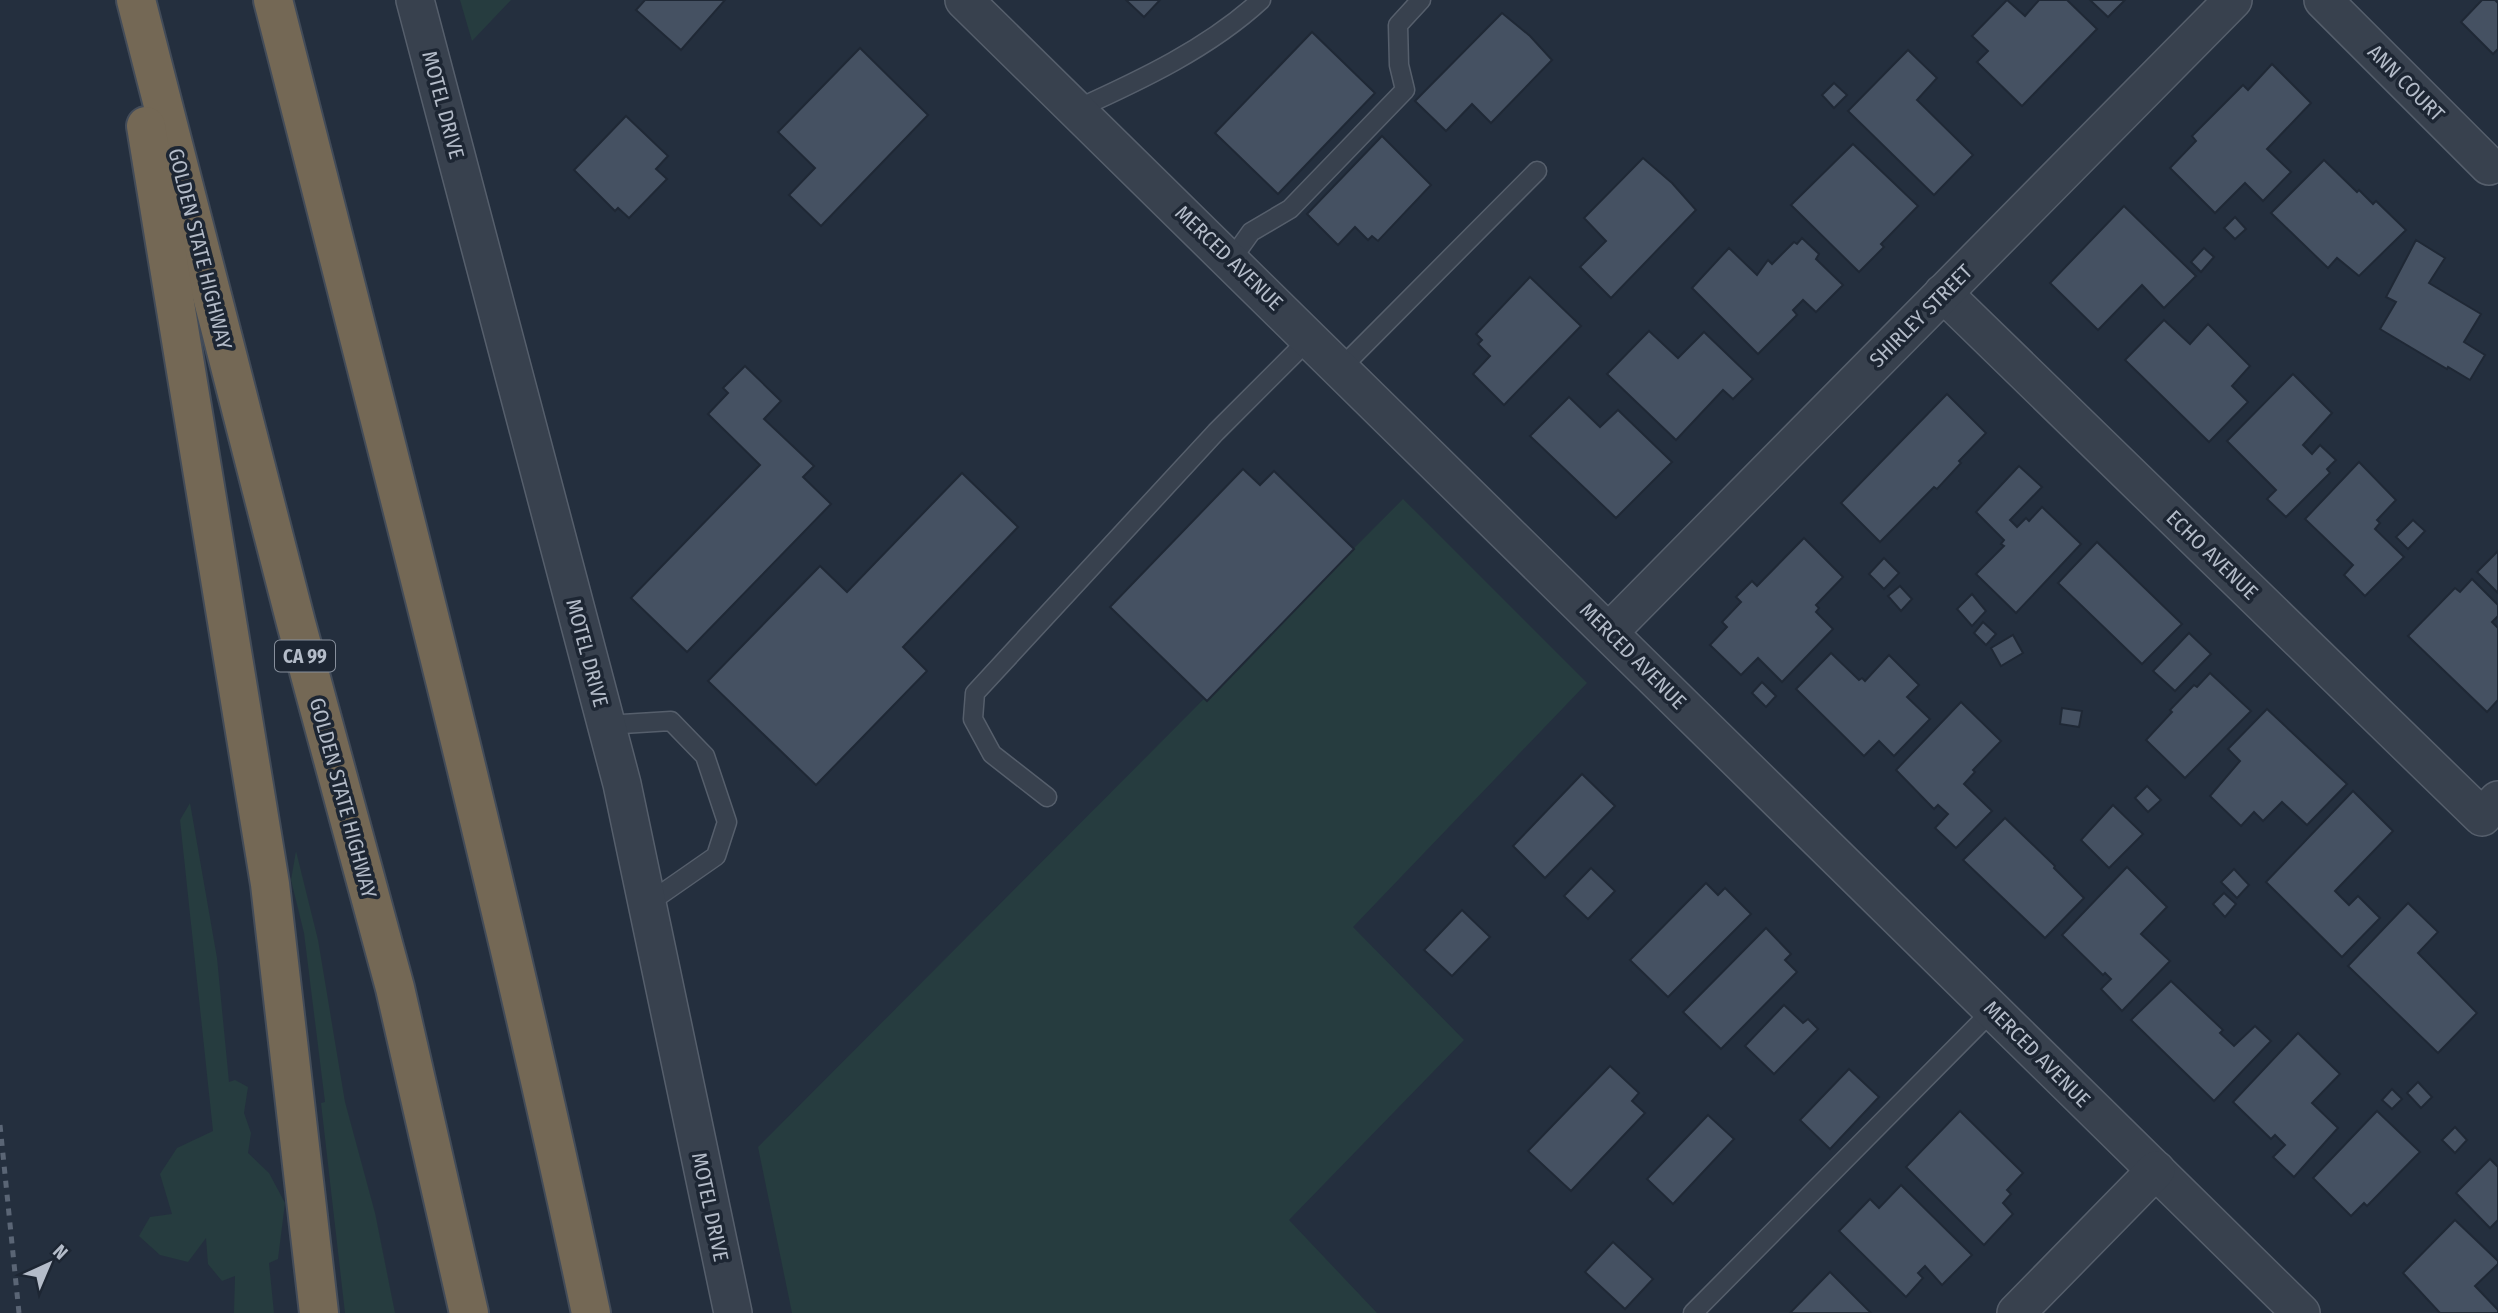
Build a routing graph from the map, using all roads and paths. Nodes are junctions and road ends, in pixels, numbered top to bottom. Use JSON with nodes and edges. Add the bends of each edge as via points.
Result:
{"nodes":[{"id":1,"x":125,"y":0,"type":"edge"},
{"id":2,"x":136,"y":0,"type":"edge"},
{"id":3,"x":273,"y":0,"type":"edge"},
{"id":4,"x":415,"y":0,"type":"edge"},
{"id":5,"x":964,"y":0,"type":"edge"},
{"id":6,"x":1261,"y":0,"type":"edge"},
{"id":7,"x":1421,"y":0,"type":"edge"},
{"id":8,"x":2234,"y":0,"type":"edge"},
{"id":9,"x":2323,"y":0,"type":"edge"},
{"id":10,"x":1077,"y":109,"type":"junction"},
{"id":11,"x":2489,"y":166,"type":"dead end"},
{"id":12,"x":1537,"y":171,"type":"dead end"},
{"id":13,"x":1231,"y":260,"type":"junction"},
{"id":14,"x":1943,"y":293,"type":"junction"},
{"id":15,"x":1311,"y":338,"type":"junction"},
{"id":16,"x":1341,"y":368,"type":"junction"},
{"id":17,"x":1609,"y":632,"type":"junction"},
{"id":18,"x":606,"y":726,"type":"junction"},
{"id":19,"x":1046,"y":797,"type":"dead end"},
{"id":20,"x":2490,"y":808,"type":"edge"},
{"id":21,"x":647,"y":904,"type":"junction"},
{"id":22,"x":1993,"y":1010,"type":"junction"},
{"id":23,"x":2156,"y":1170,"type":"junction"},
{"id":24,"x":319,"y":1313,"type":"edge"},
{"id":25,"x":469,"y":1313,"type":"edge"},
{"id":26,"x":591,"y":1313,"type":"edge"},
{"id":27,"x":733,"y":1313,"type":"edge"},
{"id":28,"x":1693,"y":1313,"type":"edge"},
{"id":29,"x":2015,"y":1313,"type":"edge"},
{"id":30,"x":2301,"y":1313,"type":"edge"}],
"edges":[{"from":1,"to":24,"type":"highway","via":[[270,884]]},
{"from":2,"to":25,"type":"highway","name":"GOLDEN STATE HIGHWAY","number":"CA 99","via":[[395,988]]},
{"from":3,"to":26,"type":"highway","via":[[401,501],[539,1072]]},
{"from":4,"to":18,"type":"street","name":"MOTEL DRIVE"},
{"from":5,"to":10,"type":"street","name":"MERCED AVENUE"},
{"from":6,"to":10,"type":"lane","via":[[1183,57]]},
{"from":7,"to":13,"type":"lane","via":[[1398,25],[1405,90],[1290,209],[1251,232]]},
{"from":8,"to":14,"type":"street","name":"SHIRLEY STREET"},
{"from":9,"to":11,"type":"street","name":"ANN COURT"},
{"from":10,"to":13,"type":"street","name":"MERCED AVENUE"},
{"from":12,"to":16,"type":"lane"},
{"from":13,"to":15,"type":"street","name":"MERCED AVENUE"},
{"from":14,"to":17,"type":"street","name":"SHIRLEY STREET"},
{"from":14,"to":20,"type":"street","name":"ECHO AVENUE"},
{"from":15,"to":16,"type":"street","name":"MERCED AVENUE"},
{"from":15,"to":19,"type":"lane","via":[[1216,432],[975,693],[973,719],[992,754]]},
{"from":16,"to":17,"type":"street","name":"MERCED AVENUE"},
{"from":17,"to":22,"type":"street","name":"MERCED AVENUE"},
{"from":18,"to":21,"type":"street","name":"MOTEL DRIVE"},
{"from":18,"to":21,"type":"lane","via":[[671,721],[705,756],[727,822],[716,856]]},
{"from":21,"to":27,"type":"street","name":"MOTEL DRIVE"},
{"from":22,"to":23,"type":"street","name":"MERCED AVENUE"},
{"from":22,"to":28,"type":"lane"},
{"from":23,"to":29,"type":"street"},
{"from":23,"to":30,"type":"street","name":"MERCED AVENUE"}]}
